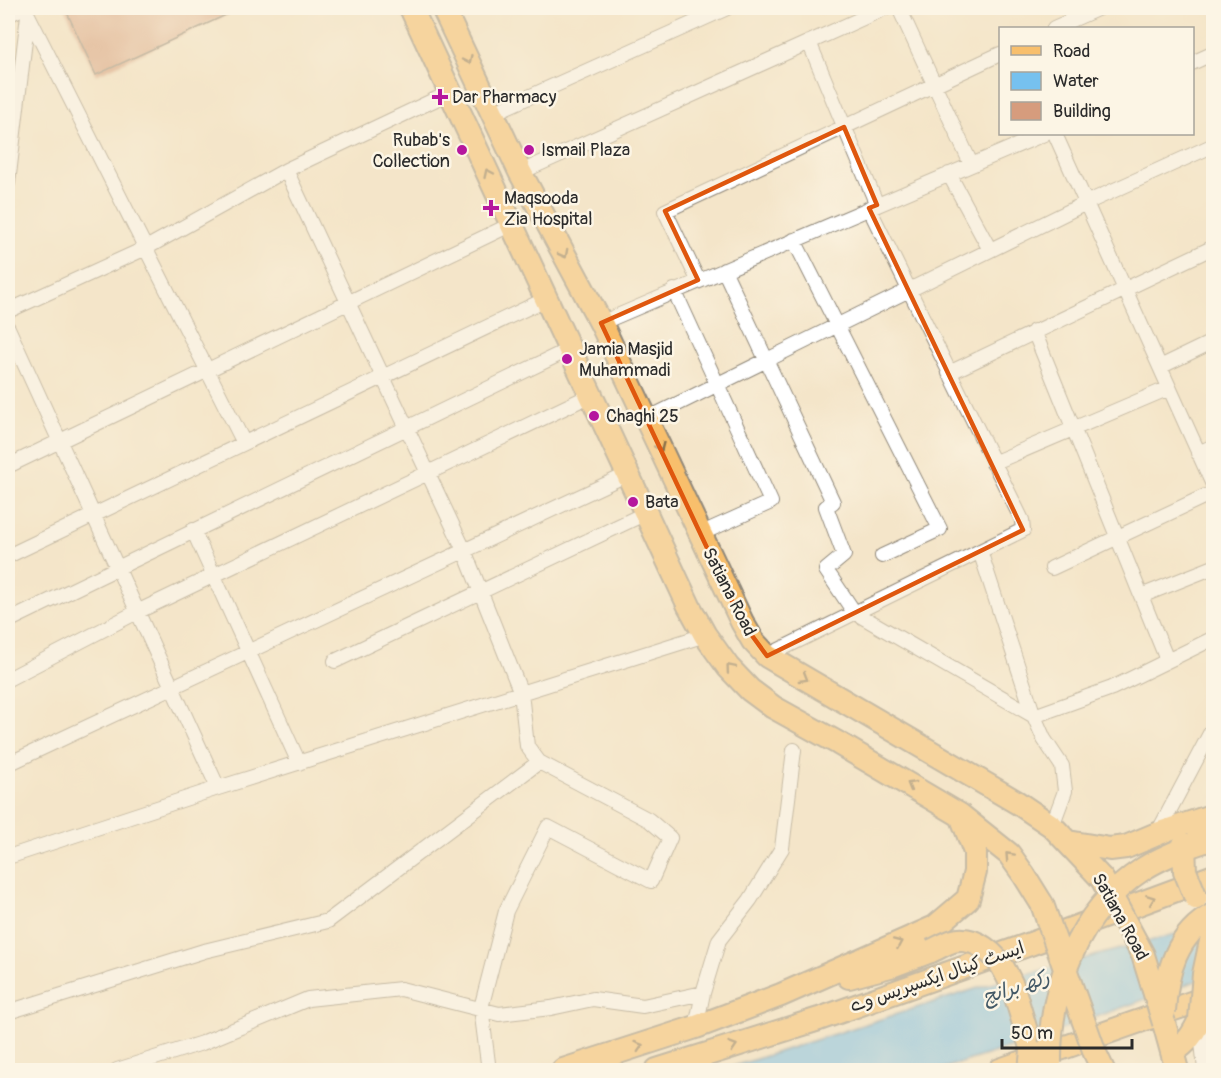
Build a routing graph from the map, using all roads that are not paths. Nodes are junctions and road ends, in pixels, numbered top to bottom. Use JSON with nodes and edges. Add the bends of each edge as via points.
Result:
{"nodes":[{"id":1,"x":411,"y":8,"type":"edge"},
{"id":2,"x":443,"y":8,"type":"edge"},
{"id":3,"x":727,"y":8,"type":"edge"},
{"id":4,"x":885,"y":8,"type":"edge"},
{"id":5,"x":899,"y":8,"type":"edge"},
{"id":6,"x":1099,"y":8,"type":"edge"},
{"id":7,"x":26,"y":10,"type":"edge"},
{"id":8,"x":8,"y":15,"type":"edge"},
{"id":9,"x":1056,"y":27,"type":"edge"},
{"id":10,"x":809,"y":42,"type":"junction"},
{"id":11,"x":1214,"y":53,"type":"edge"},
{"id":12,"x":999,"y":54,"type":"edge"},
{"id":13,"x":1194,"y":62,"type":"edge"},
{"id":14,"x":934,"y":85,"type":"junction"},
{"id":15,"x":450,"y":92,"type":"junction"},
{"id":16,"x":492,"y":113,"type":"junction"},
{"id":17,"x":844,"y":127,"type":"junction"},
{"id":18,"x":1042,"y":135,"type":"edge"},
{"id":19,"x":1055,"y":135,"type":"edge"},
{"id":20,"x":1214,"y":145,"type":"edge"},
{"id":21,"x":971,"y":164,"type":"junction"},
{"id":22,"x":286,"y":170,"type":"junction"},
{"id":23,"x":519,"y":172,"type":"junction"},
{"id":24,"x":949,"y":174,"type":"junction"},
{"id":25,"x":8,"y":183,"type":"edge"},
{"id":26,"x":1086,"y":203,"type":"junction"},
{"id":27,"x":873,"y":206,"type":"junction"},
{"id":28,"x":512,"y":224,"type":"junction"},
{"id":29,"x":794,"y":240,"type":"junction"},
{"id":30,"x":1214,"y":247,"type":"edge"},
{"id":31,"x":146,"y":248,"type":"junction"},
{"id":32,"x":990,"y":250,"type":"junction"},
{"id":33,"x":724,"y":270,"type":"junction"},
{"id":34,"x":698,"y":280,"type":"junction"},
{"id":35,"x":674,"y":290,"type":"junction"},
{"id":36,"x":909,"y":290,"type":"junction"},
{"id":37,"x":1125,"y":290,"type":"junction"},
{"id":38,"x":546,"y":299,"type":"junction"},
{"id":39,"x":348,"y":303,"type":"junction"},
{"id":40,"x":8,"y":311,"type":"edge"},
{"id":41,"x":601,"y":323,"type":"junction"},
{"id":42,"x":837,"y":325,"type":"junction"},
{"id":43,"x":8,"y":328,"type":"edge"},
{"id":44,"x":1034,"y":332,"type":"junction"},
{"id":45,"x":1214,"y":341,"type":"edge"},
{"id":46,"x":570,"y":349,"type":"junction"},
{"id":47,"x":766,"y":360,"type":"junction"},
{"id":48,"x":1160,"y":367,"type":"junction"},
{"id":49,"x":208,"y":369,"type":"junction"},
{"id":50,"x":949,"y":372,"type":"junction"},
{"id":51,"x":383,"y":377,"type":"junction"},
{"id":52,"x":717,"y":384,"type":"junction"},
{"id":53,"x":1169,"y":388,"type":"junction"},
{"id":54,"x":591,"y":395,"type":"junction"},
{"id":55,"x":648,"y":419,"type":"junction"},
{"id":56,"x":407,"y":427,"type":"junction"},
{"id":57,"x":1073,"y":429,"type":"junction"},
{"id":58,"x":59,"y":441,"type":"junction"},
{"id":59,"x":244,"y":442,"type":"junction"},
{"id":60,"x":1214,"y":446,"type":"edge"},
{"id":61,"x":1198,"y":453,"type":"junction"},
{"id":62,"x":993,"y":463,"type":"junction"},
{"id":63,"x":8,"y":466,"type":"edge"},
{"id":64,"x":428,"y":473,"type":"junction"},
{"id":65,"x":628,"y":474,"type":"junction"},
{"id":66,"x":1214,"y":489,"type":"edge"},
{"id":67,"x":646,"y":513,"type":"junction"},
{"id":68,"x":93,"y":515,"type":"junction"},
{"id":69,"x":193,"y":530,"type":"junction"},
{"id":70,"x":700,"y":534,"type":"junction"},
{"id":71,"x":1117,"y":537,"type":"junction"},
{"id":72,"x":464,"y":550,"type":"junction"},
{"id":73,"x":980,"y":551,"type":"junction"},
{"id":74,"x":8,"y":556,"type":"edge"},
{"id":75,"x":882,"y":556,"type":"dead end"},
{"id":76,"x":117,"y":567,"type":"junction"},
{"id":77,"x":1214,"y":567,"type":"edge"},
{"id":78,"x":1052,"y":568,"type":"dead end"},
{"id":79,"x":213,"y":577,"type":"junction"},
{"id":80,"x":481,"y":593,"type":"junction"},
{"id":81,"x":1141,"y":596,"type":"junction"},
{"id":82,"x":137,"y":612,"type":"junction"},
{"id":83,"x":854,"y":612,"type":"junction"},
{"id":84,"x":8,"y":621,"type":"edge"},
{"id":85,"x":705,"y":635,"type":"junction"},
{"id":86,"x":1214,"y":638,"type":"edge"},
{"id":87,"x":249,"y":650,"type":"junction"},
{"id":88,"x":767,"y":656,"type":"junction"},
{"id":89,"x":1167,"y":660,"type":"junction"},
{"id":90,"x":335,"y":661,"type":"dead end"},
{"id":91,"x":8,"y":679,"type":"edge"},
{"id":92,"x":171,"y":686,"type":"junction"},
{"id":93,"x":521,"y":693,"type":"junction"},
{"id":94,"x":837,"y":698,"type":"junction"},
{"id":95,"x":1034,"y":716,"type":"junction"},
{"id":96,"x":1214,"y":726,"type":"edge"},
{"id":97,"x":818,"y":732,"type":"junction"},
{"id":98,"x":794,"y":750,"type":"dead end"},
{"id":99,"x":539,"y":762,"type":"junction"},
{"id":100,"x":299,"y":763,"type":"junction"},
{"id":101,"x":8,"y":764,"type":"edge"},
{"id":102,"x":218,"y":788,"type":"junction"},
{"id":103,"x":960,"y":815,"type":"junction"},
{"id":104,"x":1214,"y":815,"type":"edge"},
{"id":105,"x":1190,"y":822,"type":"junction"},
{"id":106,"x":1052,"y":826,"type":"junction"},
{"id":107,"x":1157,"y":834,"type":"junction"},
{"id":108,"x":1068,"y":842,"type":"junction"},
{"id":109,"x":1197,"y":842,"type":"edge"},
{"id":110,"x":9,"y":852,"type":"edge"},
{"id":111,"x":1214,"y":876,"type":"edge"},
{"id":112,"x":1213,"y":919,"type":"edge"},
{"id":113,"x":703,"y":993,"type":"junction"},
{"id":114,"x":781,"y":995,"type":"junction"},
{"id":115,"x":1214,"y":995,"type":"edge"},
{"id":116,"x":481,"y":1008,"type":"junction"},
{"id":117,"x":8,"y":1012,"type":"edge"},
{"id":118,"x":1200,"y":1019,"type":"junction"},
{"id":119,"x":1164,"y":1023,"type":"junction"},
{"id":120,"x":696,"y":1027,"type":"junction"},
{"id":121,"x":1175,"y":1061,"type":"edge"},
{"id":122,"x":1099,"y":1062,"type":"edge"},
{"id":123,"x":488,"y":1063,"type":"dead end"},
{"id":124,"x":117,"y":1071,"type":"edge"},
{"id":125,"x":563,"y":1071,"type":"edge"},
{"id":126,"x":657,"y":1071,"type":"edge"},
{"id":127,"x":1000,"y":1071,"type":"edge"},
{"id":128,"x":1030,"y":1071,"type":"edge"},
{"id":129,"x":1051,"y":1071,"type":"edge"},
{"id":130,"x":1205,"y":1071,"type":"edge"}],
"edges":[{"from":1,"to":15,"type":"main road","name":"Satiana Road"},
{"from":2,"to":16,"type":"main road","name":"Satiana Road","one_way":true},
{"from":3,"to":16,"type":"street"},
{"from":4,"to":10,"type":"street"},
{"from":5,"to":14,"type":"street"},
{"from":6,"to":9,"type":"street"},
{"from":7,"to":8,"type":"street"},
{"from":7,"to":25,"type":"street"},
{"from":7,"to":31,"type":"street"},
{"from":10,"to":17,"type":"street"},
{"from":10,"to":23,"type":"street"},
{"from":11,"to":13,"type":"street"},
{"from":12,"to":14,"type":"street"},
{"from":14,"to":17,"type":"street"},
{"from":14,"to":21,"type":"street"},
{"from":15,"to":22,"type":"street"},
{"from":28,"to":15,"type":"main road","name":"Satiana Road","one_way":true},
{"from":16,"to":23,"type":"main road","name":"Satiana Road"},
{"from":17,"to":27,"type":"street"},
{"from":17,"to":34,"type":"street","via":[[665,211]]},
{"from":18,"to":21,"type":"street"},
{"from":19,"to":26,"type":"street"},
{"from":20,"to":26,"type":"street"},
{"from":21,"to":24,"type":"street"},
{"from":22,"to":31,"type":"street"},
{"from":22,"to":39,"type":"street"},
{"from":23,"to":41,"type":"main road","name":"Satiana Road","one_way":true},
{"from":24,"to":27,"type":"street"},
{"from":24,"to":32,"type":"street"},
{"from":26,"to":32,"type":"street"},
{"from":26,"to":37,"type":"street"},
{"from":27,"to":29,"type":"street"},
{"from":27,"to":36,"type":"street"},
{"from":28,"to":38,"type":"main road","name":"Satiana Road"},
{"from":28,"to":39,"type":"street"},
{"from":29,"to":33,"type":"street"},
{"from":29,"to":42,"type":"street"},
{"from":30,"to":37,"type":"street"},
{"from":31,"to":40,"type":"street"},
{"from":31,"to":49,"type":"street"},
{"from":32,"to":36,"type":"street"},
{"from":33,"to":34,"type":"street"},
{"from":33,"to":47,"type":"street"},
{"from":34,"to":35,"type":"street"},
{"from":35,"to":41,"type":"street"},
{"from":35,"to":52,"type":"street"},
{"from":36,"to":42,"type":"street"},
{"from":36,"to":50,"type":"street"},
{"from":37,"to":44,"type":"street"},
{"from":37,"to":48,"type":"street"},
{"from":38,"to":46,"type":"main road","name":"Satiana Road"},
{"from":38,"to":51,"type":"street"},
{"from":39,"to":49,"type":"street"},
{"from":39,"to":51,"type":"street"},
{"from":41,"to":55,"type":"main road","name":"Satiana Road"},
{"from":42,"to":47,"type":"street"},
{"from":42,"to":75,"type":"street","via":[[940,529]]},
{"from":43,"to":58,"type":"street"},
{"from":44,"to":50,"type":"street"},
{"from":44,"to":57,"type":"street"},
{"from":45,"to":48,"type":"street"},
{"from":46,"to":54,"type":"main road","name":"Satiana Road"},
{"from":46,"to":56,"type":"street"},
{"from":47,"to":52,"type":"street"},
{"from":47,"to":83,"type":"street","via":[[833,502],[826,507],[844,555],[826,570]]},
{"from":48,"to":53,"type":"street"},
{"from":49,"to":58,"type":"street"},
{"from":49,"to":59,"type":"street"},
{"from":50,"to":62,"type":"street"},
{"from":51,"to":56,"type":"street"},
{"from":51,"to":59,"type":"street"},
{"from":52,"to":55,"type":"street"},
{"from":52,"to":70,"type":"street","via":[[771,502]]},
{"from":53,"to":57,"type":"street"},
{"from":53,"to":61,"type":"street"},
{"from":54,"to":64,"type":"street"},
{"from":54,"to":65,"type":"main road","name":"Satiana Road"},
{"from":55,"to":70,"type":"main road","name":"Satiana Road","one_way":true},
{"from":56,"to":64,"type":"street"},
{"from":56,"to":69,"type":"street"},
{"from":57,"to":62,"type":"street"},
{"from":57,"to":71,"type":"street"},
{"from":58,"to":63,"type":"street"},
{"from":58,"to":68,"type":"street"},
{"from":59,"to":68,"type":"street"},
{"from":60,"to":61,"type":"street"},
{"from":61,"to":66,"type":"street"},
{"from":62,"to":73,"type":"street","via":[[1022,520],[1023,530]]},
{"from":64,"to":72,"type":"street"},
{"from":64,"to":79,"type":"street"},
{"from":65,"to":67,"type":"main road","name":"Satiana Road"},
{"from":65,"to":72,"type":"street"},
{"from":66,"to":71,"type":"street"},
{"from":67,"to":80,"type":"street"},
{"from":67,"to":85,"type":"main road","name":"Satiana Road"},
{"from":68,"to":74,"type":"street"},
{"from":68,"to":76,"type":"street"},
{"from":69,"to":76,"type":"street"},
{"from":69,"to":79,"type":"street"},
{"from":70,"to":88,"type":"main road","name":"Satiana Road","via":[[742,622]]},
{"from":71,"to":78,"type":"street"},
{"from":71,"to":81,"type":"street"},
{"from":72,"to":80,"type":"street"},
{"from":72,"to":87,"type":"street"},
{"from":73,"to":83,"type":"street"},
{"from":73,"to":95,"type":"street"},
{"from":76,"to":82,"type":"street"},
{"from":76,"to":84,"type":"street"},
{"from":77,"to":81,"type":"street"},
{"from":79,"to":82,"type":"street"},
{"from":79,"to":87,"type":"street"},
{"from":80,"to":90,"type":"street"},
{"from":80,"to":93,"type":"street"},
{"from":81,"to":89,"type":"street"},
{"from":82,"to":91,"type":"street"},
{"from":82,"to":92,"type":"street"},
{"from":83,"to":88,"type":"street"},
{"from":83,"to":95,"type":"street"},
{"from":85,"to":93,"type":"street"},
{"from":97,"to":85,"type":"main road","name":"Satiana Road","one_way":true,"via":[[750,690]]},
{"from":86,"to":89,"type":"street"},
{"from":87,"to":92,"type":"street"},
{"from":87,"to":100,"type":"street"},
{"from":88,"to":94,"type":"main road","name":"Satiana Road","one_way":true},
{"from":89,"to":95,"type":"street","via":[[1112,688]]},
{"from":92,"to":101,"type":"street"},
{"from":92,"to":102,"type":"street"},
{"from":93,"to":99,"type":"street","via":[[527,746]]},
{"from":93,"to":100,"type":"street"},
{"from":94,"to":97,"type":"main road"},
{"from":94,"to":106,"type":"main road","name":"Satiana Road"},
{"from":95,"to":106,"type":"street","via":[[1062,766],[1065,791]]},
{"from":96,"to":107,"type":"street"},
{"from":103,"to":97,"type":"main road","name":"Satiana Road","one_way":true},
{"from":98,"to":113,"type":"street","via":[[782,848],[719,940]]},
{"from":99,"to":116,"type":"street","via":[[648,820],[670,838],[651,881],[548,826],[506,911]]},
{"from":99,"to":117,"type":"street","via":[[328,921],[204,951]]},
{"from":100,"to":102,"type":"street"},
{"from":102,"to":110,"type":"street"},
{"from":114,"to":103,"type":"main road","one_way":true,"via":[[935,927],[968,899],[975,852]]},
{"from":122,"to":103,"type":"main road","name":"Satiana Road","one_way":true,"bridge":true,"via":[[1041,904],[1009,854]]},
{"from":104,"to":105,"type":"main road"},
{"from":105,"to":107,"type":"main road"},
{"from":105,"to":109,"type":"main road"},
{"from":106,"to":108,"type":"main road","name":"Satiana Road"},
{"from":107,"to":108,"type":"main road","via":[[1110,849]]},
{"from":108,"to":119,"type":"main road","name":"Satiana Road","bridge":true,"via":[[1102,879],[1143,955]]},
{"from":109,"to":112,"type":"main road","bridge":true,"via":[[1185,871],[1196,898]]},
{"from":109,"to":129,"type":"main road","bridge":true,"via":[[1129,879],[1114,891],[1083,931],[1058,988],[1050,1041]]},
{"from":126,"to":111,"type":"main road","name":"ایسٹ کینال ایکسپریس وے","one_way":true,"via":[[841,1011]]},
{"from":112,"to":118,"type":"main road","bridge":true},
{"from":112,"to":119,"type":"main road","bridge":true,"via":[[1188,933],[1172,964]]},
{"from":113,"to":116,"type":"street","via":[[643,1006],[593,999],[499,1014]]},
{"from":113,"to":120,"type":"street"},
{"from":114,"to":120,"type":"main road"},
{"from":114,"to":128,"type":"main road","bridge":true,"via":[[894,965],[955,940],[972,941],[1002,964],[1013,987],[1032,1051]]},
{"from":115,"to":127,"type":"main road"},
{"from":116,"to":123,"type":"street"},
{"from":116,"to":124,"type":"street","via":[[401,988],[309,999],[202,1043]]},
{"from":118,"to":121,"type":"main road"},
{"from":118,"to":130,"type":"street"},
{"from":119,"to":121,"type":"main road","name":"Satiana Road"},
{"from":125,"to":120,"type":"main road","one_way":true}]}
